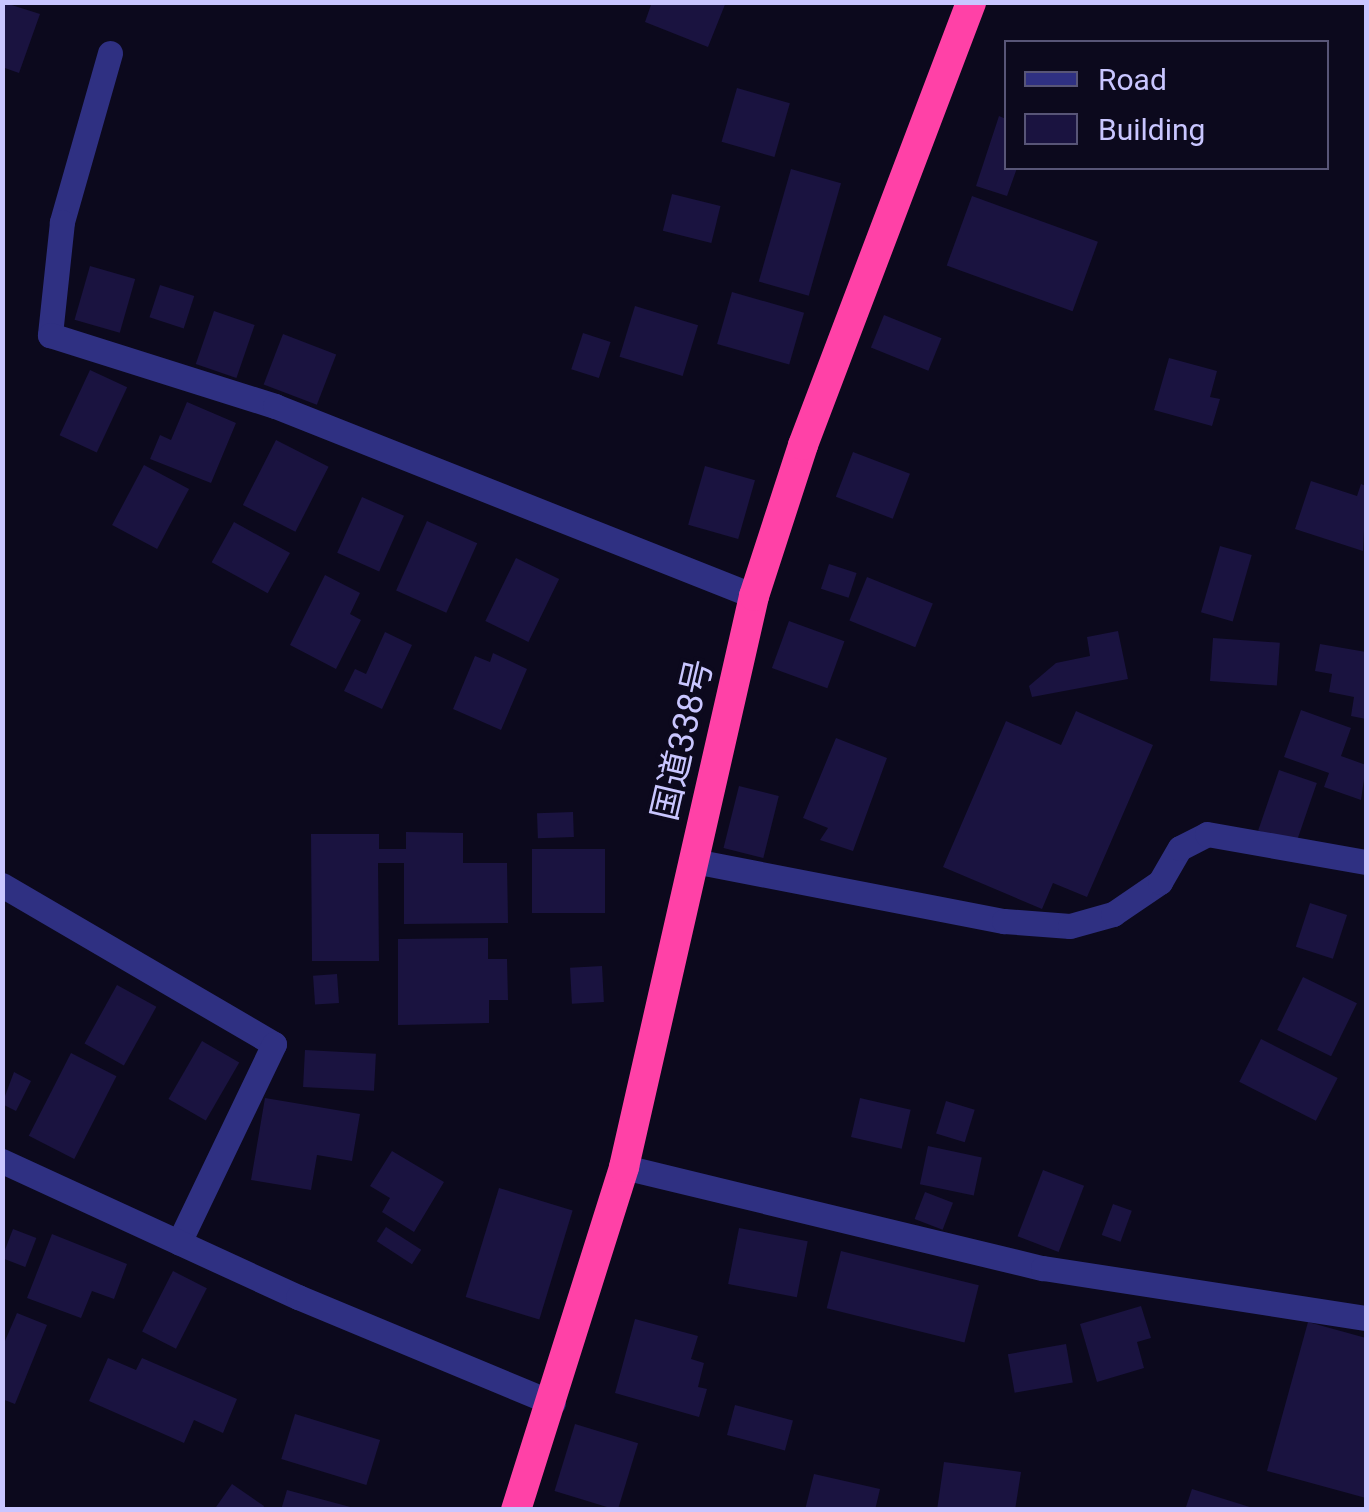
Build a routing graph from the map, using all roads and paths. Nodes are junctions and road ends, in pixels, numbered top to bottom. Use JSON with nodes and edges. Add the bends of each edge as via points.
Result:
{"nodes":[{"id":1,"x":971,"y":2,"type":"edge"},
{"id":2,"x":110,"y":52,"type":"dead end"},
{"id":3,"x":754,"y":596,"type":"junction"},
{"id":4,"x":694,"y":861,"type":"junction"},
{"id":5,"x":1366,"y":862,"type":"edge"},
{"id":6,"x":2,"y":885,"type":"edge"},
{"id":7,"x":2,"y":1161,"type":"edge"},
{"id":8,"x":624,"y":1166,"type":"junction"},
{"id":9,"x":179,"y":1242,"type":"junction"},
{"id":10,"x":1366,"y":1318,"type":"edge"},
{"id":11,"x":553,"y":1403,"type":"junction"},
{"id":12,"x":516,"y":1510,"type":"edge"}],
"edges":[{"from":1,"to":3,"type":"highway","name":"国道338号","via":[[803,444]]},
{"from":2,"to":3,"type":"street","via":[[62,222],[50,335],[275,406]]},
{"from":3,"to":4,"type":"highway","name":"国道338号"},
{"from":4,"to":5,"type":"street","via":[[1004,920],[1070,926],[1113,914],[1160,882],[1180,848],[1207,834]]},
{"from":4,"to":8,"type":"highway","name":"国道338号"},
{"from":6,"to":9,"type":"street","via":[[274,1044]]},
{"from":7,"to":9,"type":"street"},
{"from":8,"to":10,"type":"street","via":[[1043,1268]]},
{"from":8,"to":11,"type":"highway","name":"国道338号"},
{"from":9,"to":11,"type":"street"},
{"from":11,"to":12,"type":"highway","name":"国道338号"}]}
